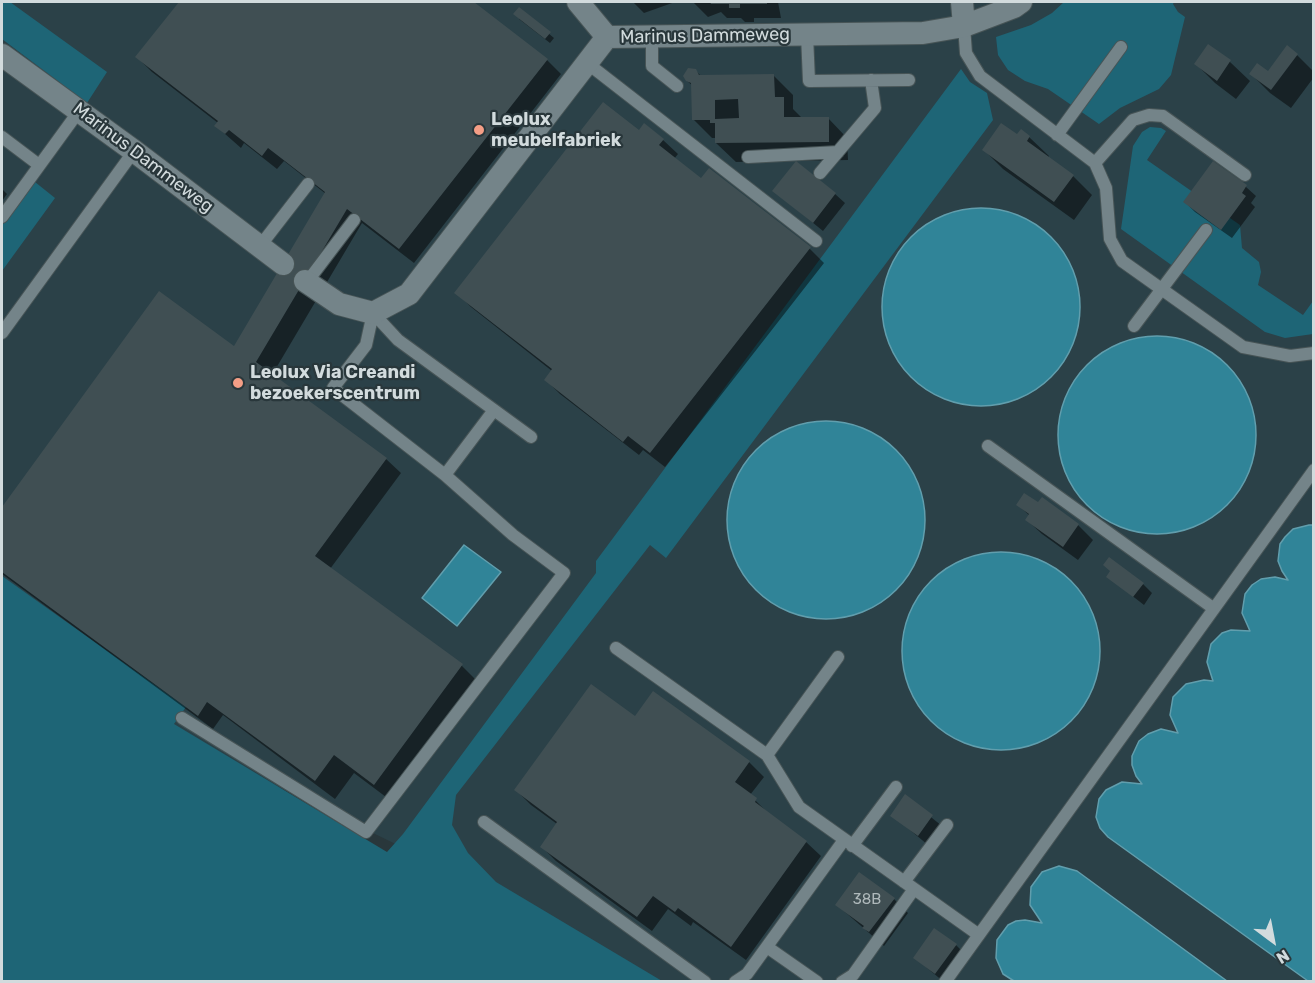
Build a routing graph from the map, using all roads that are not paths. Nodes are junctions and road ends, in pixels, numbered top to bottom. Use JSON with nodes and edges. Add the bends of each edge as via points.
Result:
{"nodes":[{"id":1,"x":578,"y":2,"type":"edge"},
{"id":2,"x":962,"y":2,"type":"edge"},
{"id":3,"x":1021,"y":2,"type":"edge"},
{"id":4,"x":964,"y":26,"type":"junction"},
{"id":5,"x":807,"y":35,"type":"junction"},
{"id":6,"x":607,"y":37,"type":"junction"},
{"id":7,"x":652,"y":37,"type":"junction"},
{"id":8,"x":1121,"y":48,"type":"dead end"},
{"id":9,"x":2,"y":55,"type":"edge"},
{"id":10,"x":587,"y":63,"type":"junction"},
{"id":11,"x":871,"y":80,"type":"junction"},
{"id":12,"x":909,"y":80,"type":"dead end"},
{"id":13,"x":677,"y":86,"type":"dead end"},
{"id":14,"x":79,"y":111,"type":"junction"},
{"id":15,"x":1057,"y":135,"type":"junction"},
{"id":16,"x":2,"y":138,"type":"edge"},
{"id":17,"x":134,"y":150,"type":"junction"},
{"id":18,"x":838,"y":152,"type":"junction"},
{"id":19,"x":748,"y":157,"type":"dead end"},
{"id":20,"x":1095,"y":163,"type":"junction"},
{"id":21,"x":39,"y":165,"type":"junction"},
{"id":22,"x":820,"y":173,"type":"dead end"},
{"id":23,"x":1245,"y":175,"type":"dead end"},
{"id":24,"x":308,"y":184,"type":"dead end"},
{"id":25,"x":2,"y":217,"type":"edge"},
{"id":26,"x":354,"y":220,"type":"dead end"},
{"id":27,"x":1206,"y":230,"type":"dead end"},
{"id":28,"x":816,"y":241,"type":"dead end"},
{"id":29,"x":260,"y":246,"type":"junction"},
{"id":30,"x":283,"y":264,"type":"dead end"},
{"id":31,"x":306,"y":281,"type":"joint"},
{"id":32,"x":1162,"y":289,"type":"junction"},
{"id":33,"x":373,"y":313,"type":"junction"},
{"id":34,"x":1134,"y":326,"type":"dead end"},
{"id":35,"x":2,"y":333,"type":"edge"},
{"id":36,"x":1314,"y":353,"type":"edge"},
{"id":37,"x":494,"y":410,"type":"junction"},
{"id":38,"x":531,"y":437,"type":"dead end"},
{"id":39,"x":988,"y":446,"type":"dead end"},
{"id":40,"x":1314,"y":470,"type":"edge"},
{"id":41,"x":445,"y":475,"type":"junction"},
{"id":42,"x":1213,"y":608,"type":"junction"},
{"id":43,"x":616,"y":648,"type":"dead end"},
{"id":44,"x":838,"y":657,"type":"dead end"},
{"id":45,"x":182,"y":718,"type":"dead end"},
{"id":46,"x":767,"y":755,"type":"junction"},
{"id":47,"x":896,"y":787,"type":"dead end"},
{"id":48,"x":484,"y":822,"type":"dead end"},
{"id":49,"x":947,"y":825,"type":"dead end"},
{"id":50,"x":848,"y":843,"type":"junction"},
{"id":51,"x":909,"y":886,"type":"junction"},
{"id":52,"x":978,"y":936,"type":"junction"},
{"id":53,"x":767,"y":947,"type":"junction"},
{"id":54,"x":705,"y":981,"type":"edge"},
{"id":55,"x":735,"y":981,"type":"edge"},
{"id":56,"x":817,"y":981,"type":"edge"},
{"id":57,"x":842,"y":981,"type":"edge"},
{"id":58,"x":945,"y":981,"type":"edge"}],
"edges":[{"from":1,"to":6,"type":"street"},
{"from":2,"to":4,"type":"street"},
{"from":3,"to":4,"type":"street","name":"Marinus Dammeweg"},
{"from":4,"to":5,"type":"street","name":"Marinus Dammeweg","via":[[923,33]]},
{"from":4,"to":15,"type":"lane","via":[[966,53],[980,76]]},
{"from":5,"to":7,"type":"street","name":"Marinus Dammeweg"},
{"from":5,"to":11,"type":"lane","via":[[809,81]]},
{"from":6,"to":7,"type":"street","name":"Marinus Dammeweg"},
{"from":6,"to":10,"type":"street","name":"Marinus Dammeweg"},
{"from":7,"to":13,"type":"lane","via":[[652,66]]},
{"from":8,"to":15,"type":"lane"},
{"from":9,"to":14,"type":"street","name":"Marinus Dammeweg"},
{"from":10,"to":28,"type":"lane"},
{"from":10,"to":33,"type":"street","name":"Marinus Dammeweg","via":[[409,294]]},
{"from":11,"to":12,"type":"lane"},
{"from":11,"to":18,"type":"lane","via":[[875,108]]},
{"from":14,"to":17,"type":"street","name":"Marinus Dammeweg"},
{"from":14,"to":21,"type":"lane"},
{"from":15,"to":20,"type":"lane"},
{"from":16,"to":21,"type":"lane"},
{"from":17,"to":29,"type":"street","name":"Marinus Dammeweg"},
{"from":17,"to":35,"type":"lane"},
{"from":18,"to":19,"type":"lane"},
{"from":18,"to":22,"type":"lane"},
{"from":20,"to":23,"type":"lane","via":[[1133,120],[1163,116]]},
{"from":20,"to":32,"type":"lane","via":[[1106,188],[1110,239],[1122,261]]},
{"from":21,"to":25,"type":"lane"},
{"from":24,"to":29,"type":"lane"},
{"from":26,"to":31,"type":"lane"},
{"from":27,"to":32,"type":"lane"},
{"from":29,"to":30,"type":"street","name":"Marinus Dammeweg"},
{"from":31,"to":33,"type":"street","via":[[339,304]]},
{"from":32,"to":34,"type":"lane"},
{"from":32,"to":36,"type":"lane","via":[[1243,347],[1290,356]]},
{"from":33,"to":37,"type":"lane","via":[[398,340]]},
{"from":33,"to":41,"type":"lane","via":[[366,345],[333,388]]},
{"from":37,"to":38,"type":"lane"},
{"from":37,"to":41,"type":"lane"},
{"from":39,"to":42,"type":"lane"},
{"from":40,"to":42,"type":"lane"},
{"from":41,"to":45,"type":"lane","via":[[513,535],[564,573],[366,832]]},
{"from":42,"to":52,"type":"lane"},
{"from":43,"to":46,"type":"lane"},
{"from":44,"to":46,"type":"lane"},
{"from":46,"to":50,"type":"lane","via":[[799,807]]},
{"from":47,"to":50,"type":"lane"},
{"from":48,"to":54,"type":"lane"},
{"from":49,"to":51,"type":"lane"},
{"from":50,"to":51,"type":"lane"},
{"from":50,"to":53,"type":"lane"},
{"from":51,"to":52,"type":"lane"},
{"from":51,"to":57,"type":"lane","via":[[853,975]]},
{"from":52,"to":58,"type":"lane"},
{"from":53,"to":55,"type":"lane","via":[[747,974]]},
{"from":53,"to":56,"type":"lane"}]}
